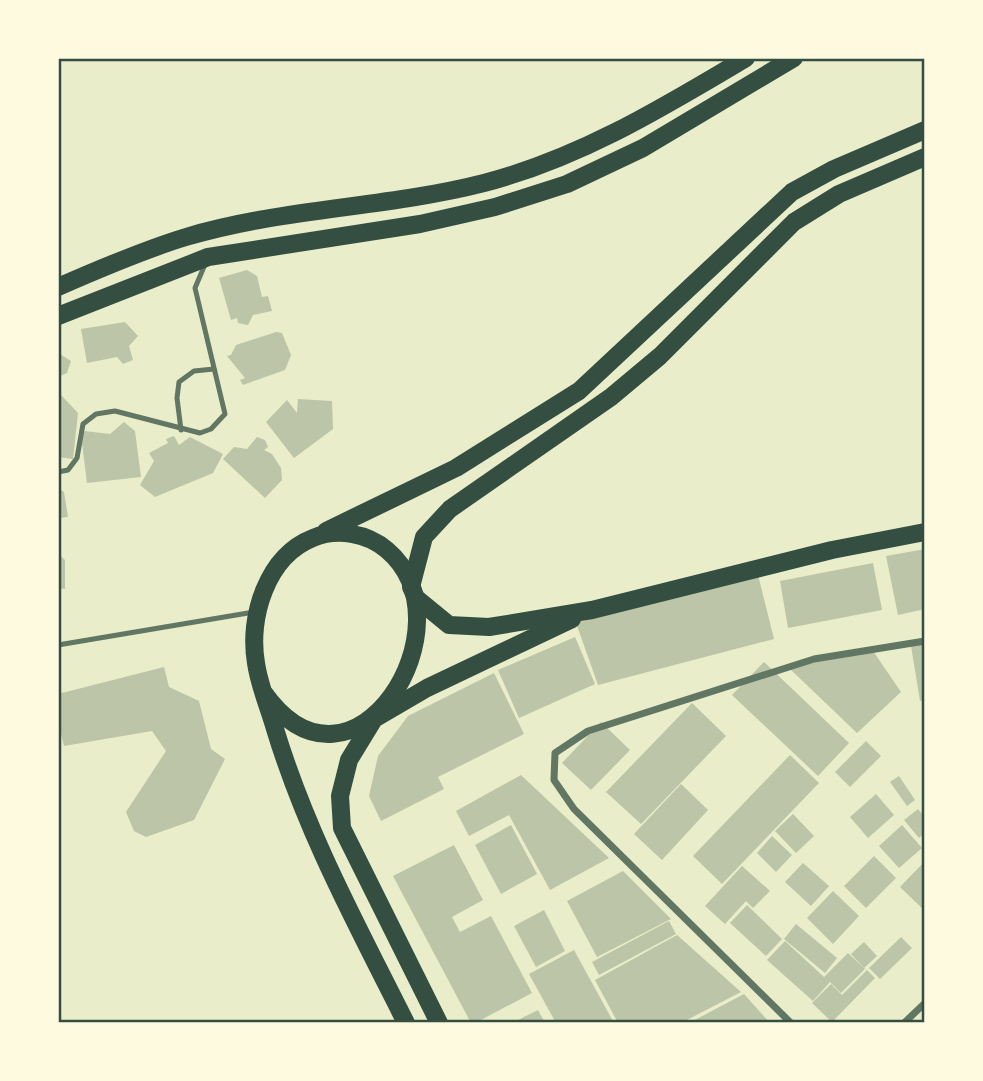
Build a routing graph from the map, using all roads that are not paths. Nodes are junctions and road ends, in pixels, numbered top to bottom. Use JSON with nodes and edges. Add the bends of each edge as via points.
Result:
{"nodes":[{"id":1,"x":746,"y":58,"type":"edge"},
{"id":2,"x":794,"y":58,"type":"edge"},
{"id":3,"x":925,"y":130,"type":"edge"},
{"id":4,"x":925,"y":157,"type":"edge"},
{"id":5,"x":208,"y":257,"type":"junction"},
{"id":6,"x":58,"y":287,"type":"edge"},
{"id":7,"x":58,"y":316,"type":"edge"},
{"id":8,"x":214,"y":369,"type":"junction"},
{"id":9,"x":181,"y":430,"type":"junction"},
{"id":10,"x":58,"y":472,"type":"edge"},
{"id":11,"x":925,"y":532,"type":"edge"},
{"id":12,"x":320,"y":535,"type":"junction"},
{"id":13,"x":411,"y":587,"type":"junction"},
{"id":14,"x":592,"y":610,"type":"junction"},
{"id":15,"x":257,"y":611,"type":"junction"},
{"id":16,"x":925,"y":641,"type":"edge"},
{"id":17,"x":58,"y":645,"type":"edge"},
{"id":18,"x":264,"y":692,"type":"junction"},
{"id":19,"x":374,"y":719,"type":"junction"},
{"id":20,"x":925,"y":1003,"type":"edge"},
{"id":21,"x":406,"y":1023,"type":"edge"},
{"id":22,"x":439,"y":1023,"type":"edge"},
{"id":23,"x":791,"y":1023,"type":"edge"},
{"id":24,"x":905,"y":1023,"type":"edge"}],
"edges":[{"from":1,"to":6,"type":"main road","via":[[638,123],[558,160],[414,200],[264,220],[187,237]]},
{"from":2,"to":5,"type":"main road","via":[[643,148],[567,184],[420,225]]},
{"from":3,"to":12,"type":"main road","via":[[792,192],[626,348],[559,404],[456,468]]},
{"from":4,"to":13,"type":"main road","via":[[839,194],[794,222],[660,356],[611,397],[450,509],[424,537]]},
{"from":5,"to":7,"type":"main road"},
{"from":5,"to":8,"type":"lane","via":[[195,288]]},
{"from":8,"to":9,"type":"lane","via":[[194,370],[180,382]]},
{"from":8,"to":9,"type":"lane","via":[[225,414],[200,433]]},
{"from":9,"to":10,"type":"lane","via":[[104,411],[83,425],[77,458],[68,470]]},
{"from":11,"to":14,"type":"main road","via":[[832,550]]},
{"from":12,"to":13,"type":"main road","via":[[349,533],[379,544],[402,567]]},
{"from":12,"to":15,"type":"main road","via":[[288,553],[267,584]]},
{"from":13,"to":14,"type":"main road","via":[[416,598],[449,625],[489,627]]},
{"from":13,"to":19,"type":"main road","via":[[416,619],[411,657],[396,691]]},
{"from":14,"to":19,"type":"main road","via":[[496,653]]},
{"from":15,"to":17,"type":"lane"},
{"from":15,"to":18,"type":"main road","via":[[255,662]]},
{"from":16,"to":23,"type":"street","via":[[814,659],[588,731],[555,753],[554,780],[574,809]]},
{"from":18,"to":19,"type":"main road","via":[[288,721],[316,733],[346,731]]},
{"from":18,"to":21,"type":"main road","via":[[313,838]]},
{"from":19,"to":22,"type":"main road","via":[[349,760],[340,796],[342,828]]},
{"from":20,"to":24,"type":"street"}]}
